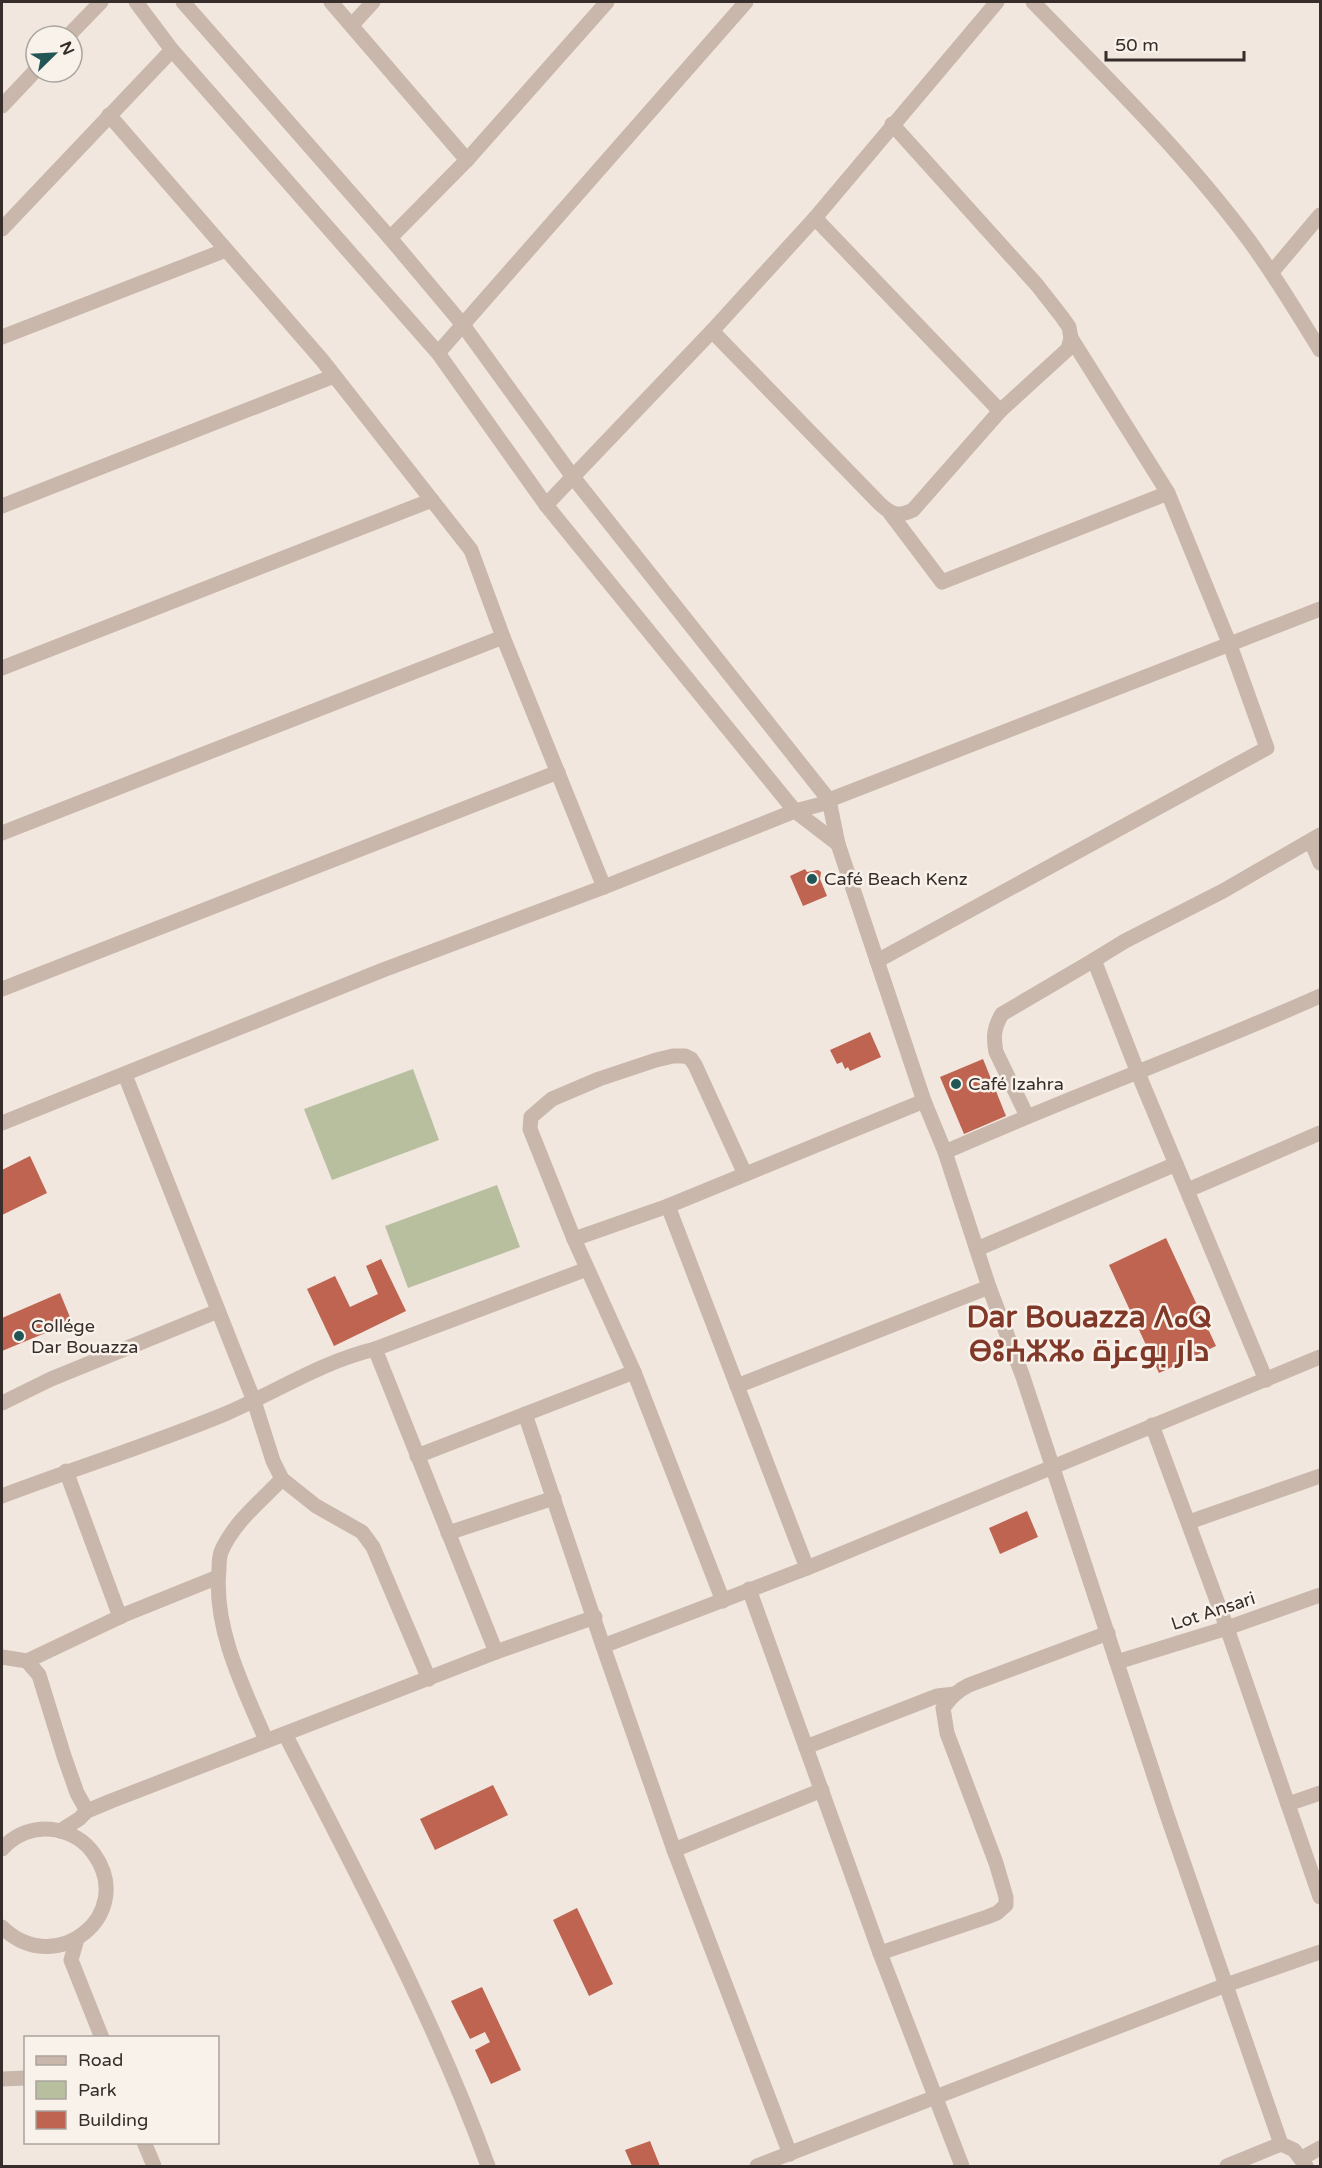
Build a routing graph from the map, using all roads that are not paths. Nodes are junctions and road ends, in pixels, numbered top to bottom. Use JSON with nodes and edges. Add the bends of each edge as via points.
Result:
{"nodes":[{"id":1,"x":101,"y":2,"type":"edge"},
{"id":2,"x":136,"y":2,"type":"edge"},
{"id":3,"x":183,"y":2,"type":"edge"},
{"id":4,"x":330,"y":2,"type":"edge"},
{"id":5,"x":373,"y":2,"type":"edge"},
{"id":6,"x":607,"y":2,"type":"edge"},
{"id":7,"x":746,"y":2,"type":"edge"},
{"id":8,"x":996,"y":2,"type":"edge"},
{"id":9,"x":1033,"y":2,"type":"edge"},
{"id":10,"x":80,"y":24,"type":"edge"},
{"id":11,"x":352,"y":25,"type":"junction"},
{"id":12,"x":172,"y":50,"type":"junction"},
{"id":13,"x":24,"y":82,"type":"edge"},
{"id":14,"x":2,"y":106,"type":"edge"},
{"id":15,"x":109,"y":116,"type":"junction"},
{"id":16,"x":892,"y":124,"type":"junction"},
{"id":17,"x":466,"y":160,"type":"junction"},
{"id":18,"x":1320,"y":215,"type":"edge"},
{"id":19,"x":815,"y":218,"type":"junction"},
{"id":20,"x":2,"y":229,"type":"edge"},
{"id":21,"x":390,"y":238,"type":"junction"},
{"id":22,"x":226,"y":250,"type":"junction"},
{"id":23,"x":1272,"y":273,"type":"junction"},
{"id":24,"x":463,"y":325,"type":"junction"},
{"id":25,"x":712,"y":331,"type":"junction"},
{"id":26,"x":2,"y":337,"type":"edge"},
{"id":27,"x":1071,"y":338,"type":"junction"},
{"id":28,"x":1320,"y":350,"type":"edge"},
{"id":29,"x":438,"y":353,"type":"junction"},
{"id":30,"x":334,"y":376,"type":"junction"},
{"id":31,"x":1000,"y":411,"type":"junction"},
{"id":32,"x":573,"y":477,"type":"junction"},
{"id":33,"x":1168,"y":493,"type":"junction"},
{"id":34,"x":432,"y":500,"type":"junction"},
{"id":35,"x":546,"y":505,"type":"junction"},
{"id":36,"x":2,"y":506,"type":"edge"},
{"id":37,"x":890,"y":513,"type":"junction"},
{"id":38,"x":1320,"y":609,"type":"edge"},
{"id":39,"x":503,"y":637,"type":"junction"},
{"id":40,"x":1230,"y":645,"type":"junction"},
{"id":41,"x":2,"y":668,"type":"edge"},
{"id":42,"x":558,"y":772,"type":"junction"},
{"id":43,"x":828,"y":800,"type":"junction"},
{"id":44,"x":795,"y":811,"type":"junction"},
{"id":45,"x":2,"y":833,"type":"edge"},
{"id":46,"x":1316,"y":838,"type":"edge"},
{"id":47,"x":838,"y":844,"type":"junction"},
{"id":48,"x":1320,"y":863,"type":"edge"},
{"id":49,"x":604,"y":887,"type":"junction"},
{"id":50,"x":1094,"y":960,"type":"junction"},
{"id":51,"x":877,"y":961,"type":"junction"},
{"id":52,"x":2,"y":989,"type":"edge"},
{"id":53,"x":1320,"y":996,"type":"edge"},
{"id":54,"x":1138,"y":1073,"type":"junction"},
{"id":55,"x":125,"y":1075,"type":"junction"},
{"id":56,"x":924,"y":1101,"type":"junction"},
{"id":57,"x":1027,"y":1116,"type":"junction"},
{"id":58,"x":2,"y":1123,"type":"edge"},
{"id":59,"x":1319,"y":1137,"type":"edge"},
{"id":60,"x":945,"y":1152,"type":"junction"},
{"id":61,"x":1176,"y":1164,"type":"junction"},
{"id":62,"x":745,"y":1174,"type":"junction"},
{"id":63,"x":1188,"y":1190,"type":"junction"},
{"id":64,"x":668,"y":1206,"type":"junction"},
{"id":65,"x":574,"y":1239,"type":"junction"},
{"id":66,"x":977,"y":1249,"type":"junction"},
{"id":67,"x":587,"y":1269,"type":"junction"},
{"id":68,"x":989,"y":1287,"type":"junction"},
{"id":69,"x":218,"y":1311,"type":"junction"},
{"id":70,"x":375,"y":1349,"type":"junction"},
{"id":71,"x":1320,"y":1357,"type":"edge"},
{"id":72,"x":634,"y":1372,"type":"junction"},
{"id":73,"x":1266,"y":1380,"type":"junction"},
{"id":74,"x":737,"y":1386,"type":"junction"},
{"id":75,"x":254,"y":1401,"type":"junction"},
{"id":76,"x":2,"y":1403,"type":"edge"},
{"id":77,"x":525,"y":1414,"type":"junction"},
{"id":78,"x":1152,"y":1425,"type":"junction"},
{"id":79,"x":417,"y":1456,"type":"junction"},
{"id":80,"x":1053,"y":1465,"type":"junction"},
{"id":81,"x":66,"y":1471,"type":"junction"},
{"id":82,"x":1320,"y":1476,"type":"edge"},
{"id":83,"x":282,"y":1479,"type":"junction"},
{"id":84,"x":2,"y":1496,"type":"edge"},
{"id":85,"x":554,"y":1497,"type":"junction"},
{"id":86,"x":1189,"y":1522,"type":"junction"},
{"id":87,"x":448,"y":1533,"type":"junction"},
{"id":88,"x":807,"y":1568,"type":"junction"},
{"id":89,"x":218,"y":1577,"type":"junction"},
{"id":90,"x":749,"y":1589,"type":"junction"},
{"id":91,"x":1320,"y":1595,"type":"edge"},
{"id":92,"x":723,"y":1601,"type":"junction"},
{"id":93,"x":120,"y":1617,"type":"junction"},
{"id":94,"x":595,"y":1617,"type":"junction"},
{"id":95,"x":1227,"y":1628,"type":"junction"},
{"id":96,"x":1108,"y":1633,"type":"junction"},
{"id":97,"x":603,"y":1646,"type":"junction"},
{"id":98,"x":496,"y":1653,"type":"junction"},
{"id":99,"x":2,"y":1657,"type":"edge"},
{"id":100,"x":27,"y":1661,"type":"junction"},
{"id":101,"x":1117,"y":1662,"type":"junction"},
{"id":102,"x":429,"y":1679,"type":"junction"},
{"id":103,"x":954,"y":1694,"type":"junction"},
{"id":104,"x":285,"y":1734,"type":"junction"},
{"id":105,"x":266,"y":1740,"type":"junction"},
{"id":106,"x":806,"y":1747,"type":"junction"},
{"id":107,"x":822,"y":1790,"type":"junction"},
{"id":108,"x":1320,"y":1793,"type":"edge"},
{"id":109,"x":1288,"y":1804,"type":"junction"},
{"id":110,"x":83,"y":1815,"type":"junction"},
{"id":111,"x":60,"y":1831,"type":"junction"},
{"id":112,"x":82,"y":1842,"type":"junction"},
{"id":113,"x":2,"y":1849,"type":"edge"},
{"id":114,"x":674,"y":1850,"type":"junction"},
{"id":115,"x":1320,"y":1897,"type":"edge"},
{"id":116,"x":2,"y":1928,"type":"edge"},
{"id":117,"x":76,"y":1939,"type":"junction"},
{"id":118,"x":44,"y":1948,"type":"junction"},
{"id":119,"x":1320,"y":1952,"type":"edge"},
{"id":120,"x":880,"y":1953,"type":"junction"},
{"id":121,"x":71,"y":1960,"type":"junction"},
{"id":122,"x":1226,"y":1985,"type":"junction"},
{"id":123,"x":102,"y":2036,"type":"edge"},
{"id":124,"x":24,"y":2078,"type":"edge"},
{"id":125,"x":2,"y":2079,"type":"edge"},
{"id":126,"x":934,"y":2097,"type":"junction"},
{"id":127,"x":145,"y":2144,"type":"edge"},
{"id":128,"x":1281,"y":2144,"type":"junction"},
{"id":129,"x":1320,"y":2148,"type":"edge"},
{"id":130,"x":790,"y":2154,"type":"junction"},
{"id":131,"x":1304,"y":2162,"type":"edge"},
{"id":132,"x":154,"y":2166,"type":"edge"},
{"id":133,"x":488,"y":2166,"type":"edge"},
{"id":134,"x":757,"y":2166,"type":"edge"},
{"id":135,"x":962,"y":2166,"type":"edge"},
{"id":136,"x":1227,"y":2166,"type":"edge"}],
"edges":[{"from":1,"to":10,"type":"street"},
{"from":2,"to":12,"type":"street"},
{"from":3,"to":21,"type":"street"},
{"from":4,"to":11,"type":"street"},
{"from":5,"to":11,"type":"street"},
{"from":6,"to":17,"type":"street"},
{"from":7,"to":24,"type":"street"},
{"from":8,"to":16,"type":"street"},
{"from":9,"to":23,"type":"street","via":[[1172,148]]},
{"from":11,"to":17,"type":"street"},
{"from":12,"to":15,"type":"street"},
{"from":12,"to":29,"type":"street"},
{"from":13,"to":14,"type":"street"},
{"from":15,"to":20,"type":"street"},
{"from":15,"to":22,"type":"street"},
{"from":16,"to":19,"type":"street"},
{"from":16,"to":27,"type":"street","via":[[1037,285],[1069,327]]},
{"from":17,"to":21,"type":"street"},
{"from":18,"to":23,"type":"street"},
{"from":19,"to":25,"type":"street"},
{"from":19,"to":31,"type":"street"},
{"from":21,"to":24,"type":"street"},
{"from":22,"to":26,"type":"street"},
{"from":22,"to":30,"type":"street"},
{"from":23,"to":28,"type":"street"},
{"from":24,"to":29,"type":"street"},
{"from":24,"to":32,"type":"street"},
{"from":25,"to":32,"type":"street"},
{"from":25,"to":37,"type":"street"},
{"from":27,"to":31,"type":"street","via":[[1068,349]]},
{"from":27,"to":33,"type":"street"},
{"from":29,"to":35,"type":"street"},
{"from":30,"to":34,"type":"street"},
{"from":30,"to":36,"type":"street"},
{"from":31,"to":37,"type":"street","via":[[913,510],[901,516]]},
{"from":32,"to":35,"type":"street"},
{"from":32,"to":43,"type":"street"},
{"from":33,"to":37,"type":"street","via":[[942,582]]},
{"from":33,"to":40,"type":"street"},
{"from":34,"to":39,"type":"street","via":[[471,550]]},
{"from":34,"to":41,"type":"street"},
{"from":35,"to":44,"type":"street"},
{"from":38,"to":40,"type":"street"},
{"from":39,"to":42,"type":"street"},
{"from":39,"to":45,"type":"street"},
{"from":40,"to":43,"type":"street"},
{"from":40,"to":51,"type":"street","via":[[1267,748]]},
{"from":42,"to":49,"type":"street"},
{"from":42,"to":52,"type":"street"},
{"from":43,"to":44,"type":"street"},
{"from":43,"to":47,"type":"street"},
{"from":44,"to":47,"type":"street"},
{"from":44,"to":49,"type":"street"},
{"from":46,"to":48,"type":"street"},
{"from":46,"to":50,"type":"street"},
{"from":47,"to":51,"type":"street"},
{"from":49,"to":55,"type":"street","via":[[211,1038]]},
{"from":50,"to":54,"type":"street"},
{"from":50,"to":57,"type":"street","via":[[1002,1014],[995,1025],[996,1052]]},
{"from":51,"to":56,"type":"street"},
{"from":53,"to":54,"type":"street"},
{"from":54,"to":57,"type":"street"},
{"from":54,"to":61,"type":"street"},
{"from":55,"to":58,"type":"street"},
{"from":55,"to":69,"type":"street"},
{"from":56,"to":60,"type":"street"},
{"from":56,"to":62,"type":"street"},
{"from":57,"to":60,"type":"street"},
{"from":59,"to":63,"type":"street"},
{"from":60,"to":66,"type":"street"},
{"from":61,"to":63,"type":"street"},
{"from":61,"to":66,"type":"street"},
{"from":62,"to":64,"type":"street"},
{"from":62,"to":65,"type":"street","via":[[691,1059],[674,1056],[599,1079],[552,1099],[531,1117],[530,1130]]},
{"from":63,"to":73,"type":"street"},
{"from":64,"to":65,"type":"street"},
{"from":64,"to":74,"type":"street"},
{"from":65,"to":67,"type":"street"},
{"from":66,"to":68,"type":"street"},
{"from":67,"to":70,"type":"street"},
{"from":67,"to":72,"type":"street"},
{"from":68,"to":74,"type":"street"},
{"from":68,"to":80,"type":"street"},
{"from":69,"to":75,"type":"street"},
{"from":69,"to":76,"type":"street"},
{"from":70,"to":75,"type":"street","via":[[324,1366]]},
{"from":70,"to":79,"type":"street"},
{"from":71,"to":73,"type":"street"},
{"from":72,"to":77,"type":"street"},
{"from":72,"to":92,"type":"street"},
{"from":73,"to":78,"type":"street"},
{"from":74,"to":88,"type":"street"},
{"from":75,"to":81,"type":"street"},
{"from":75,"to":83,"type":"street"},
{"from":77,"to":79,"type":"street"},
{"from":77,"to":85,"type":"street"},
{"from":78,"to":80,"type":"street"},
{"from":78,"to":86,"type":"street"},
{"from":79,"to":87,"type":"street"},
{"from":80,"to":88,"type":"street"},
{"from":80,"to":96,"type":"street"},
{"from":81,"to":84,"type":"street"},
{"from":81,"to":93,"type":"street"},
{"from":82,"to":86,"type":"street"},
{"from":83,"to":89,"type":"street","via":[[238,1523],[220,1554]]},
{"from":83,"to":102,"type":"street","via":[[316,1506],[363,1532]]},
{"from":85,"to":87,"type":"street"},
{"from":85,"to":94,"type":"street"},
{"from":86,"to":95,"type":"street"},
{"from":87,"to":98,"type":"street"},
{"from":88,"to":90,"type":"street"},
{"from":89,"to":93,"type":"street"},
{"from":89,"to":105,"type":"street","via":[[233,1662]]},
{"from":90,"to":92,"type":"street"},
{"from":90,"to":106,"type":"street"},
{"from":91,"to":95,"type":"street","name":"Lot Ansari"},
{"from":92,"to":97,"type":"street"},
{"from":93,"to":100,"type":"street"},
{"from":94,"to":97,"type":"street"},
{"from":94,"to":98,"type":"street"},
{"from":95,"to":101,"type":"street","name":"Lot Ansari"},
{"from":95,"to":109,"type":"street"},
{"from":96,"to":101,"type":"street"},
{"from":96,"to":103,"type":"street"},
{"from":97,"to":114,"type":"street"},
{"from":98,"to":102,"type":"street"},
{"from":99,"to":100,"type":"street"},
{"from":100,"to":110,"type":"street","via":[[39,1675]]},
{"from":101,"to":122,"type":"street"},
{"from":102,"to":104,"type":"street"},
{"from":103,"to":106,"type":"street","via":[[930,1699]]},
{"from":103,"to":120,"type":"street","via":[[943,1708],[943,1718],[996,1863],[1006,1905],[987,1917]]},
{"from":104,"to":105,"type":"street"},
{"from":104,"to":133,"type":"street","via":[[404,1967]]},
{"from":105,"to":110,"type":"street"},
{"from":106,"to":107,"type":"street"},
{"from":107,"to":114,"type":"street"},
{"from":107,"to":120,"type":"street"},
{"from":108,"to":109,"type":"street"},
{"from":109,"to":115,"type":"street"},
{"from":110,"to":111,"type":"street"},
{"from":110,"to":112,"type":"street"},
{"from":111,"to":112,"type":"street"},
{"from":111,"to":113,"type":"street","via":[[30,1831]]},
{"from":112,"to":117,"type":"street","via":[[101,1868],[105,1895],[96,1920]]},
{"from":114,"to":130,"type":"street"},
{"from":116,"to":118,"type":"street","via":[[21,1942]]},
{"from":117,"to":118,"type":"street"},
{"from":117,"to":121,"type":"street"},
{"from":118,"to":121,"type":"street"},
{"from":119,"to":122,"type":"street"},
{"from":120,"to":126,"type":"street"},
{"from":121,"to":123,"type":"street"},
{"from":122,"to":126,"type":"street"},
{"from":122,"to":128,"type":"street"},
{"from":124,"to":125,"type":"street"},
{"from":126,"to":130,"type":"street"},
{"from":126,"to":135,"type":"street"},
{"from":127,"to":132,"type":"street"},
{"from":128,"to":131,"type":"street","via":[[1294,2150]]},
{"from":128,"to":136,"type":"street"},
{"from":129,"to":131,"type":"street"},
{"from":130,"to":134,"type":"street"}]}
